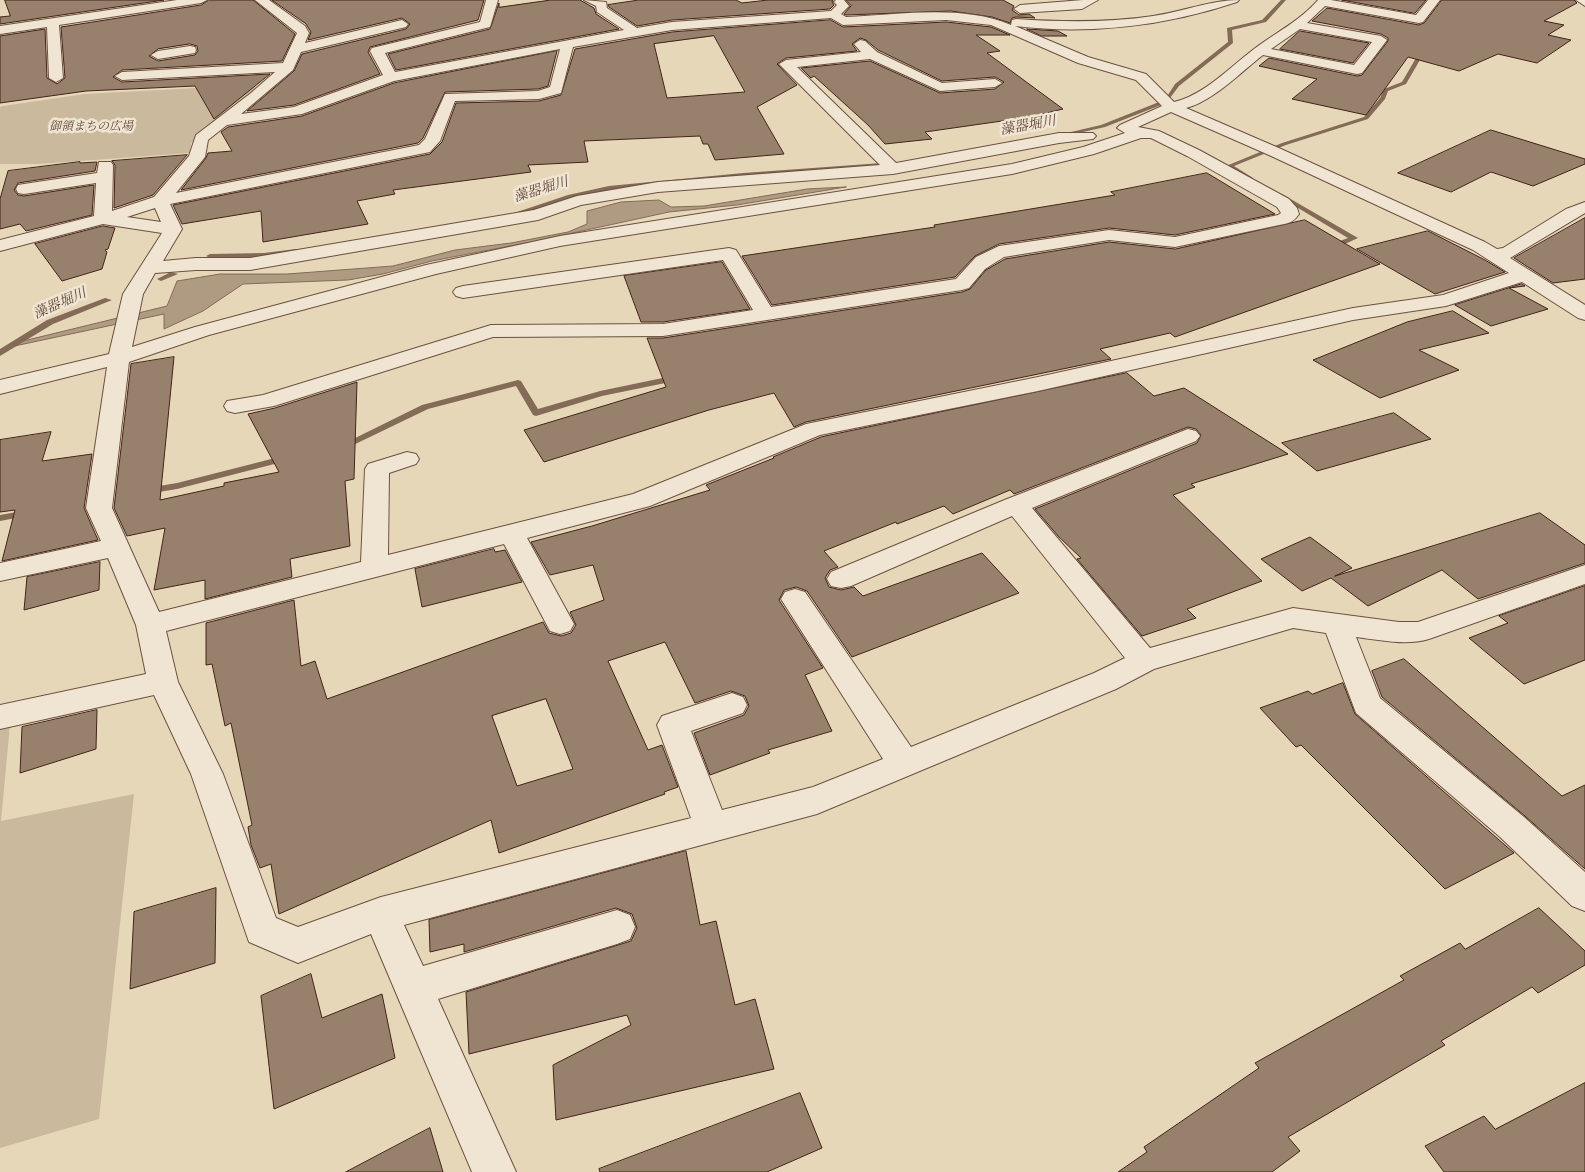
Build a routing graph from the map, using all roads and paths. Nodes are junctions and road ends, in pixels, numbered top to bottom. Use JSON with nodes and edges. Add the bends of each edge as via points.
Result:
{"nodes":[{"id":1,"x":201,"y":0,"type":"edge"},
{"id":2,"x":261,"y":0,"type":"edge"},
{"id":3,"x":492,"y":0,"type":"edge"},
{"id":4,"x":590,"y":0,"type":"edge"},
{"id":5,"x":837,"y":0,"type":"edge"},
{"id":6,"x":1092,"y":0,"type":"edge"},
{"id":7,"x":1233,"y":0,"type":"edge"},
{"id":8,"x":1434,"y":0,"type":"edge"},
{"id":9,"x":1582,"y":0,"type":"edge"},
{"id":10,"x":1323,"y":1,"type":"edge"},
{"id":11,"x":1585,"y":2,"type":"edge"},
{"id":12,"x":142,"y":8,"type":"junction"},
{"id":13,"x":999,"y":14,"type":"junction"},
{"id":14,"x":838,"y":17,"type":"junction"},
{"id":15,"x":149,"y":20,"type":"dead end"},
{"id":16,"x":53,"y":22,"type":"junction"},
{"id":17,"x":402,"y":24,"type":"dead end"},
{"id":18,"x":1298,"y":25,"type":"junction"},
{"id":19,"x":1062,"y":26,"type":"junction"},
{"id":20,"x":0,"y":30,"type":"edge"},
{"id":21,"x":635,"y":32,"type":"junction"},
{"id":22,"x":568,"y":43,"type":"junction"},
{"id":23,"x":297,"y":50,"type":"junction"},
{"id":24,"x":1260,"y":51,"type":"junction"},
{"id":25,"x":158,"y":55,"type":"dead end"},
{"id":26,"x":872,"y":55,"type":"junction"},
{"id":27,"x":288,"y":67,"type":"junction"},
{"id":28,"x":1108,"y":67,"type":"junction"},
{"id":29,"x":181,"y":73,"type":"junction"},
{"id":30,"x":122,"y":76,"type":"dead end"},
{"id":31,"x":391,"y":77,"type":"junction"},
{"id":32,"x":56,"y":78,"type":"dead end"},
{"id":33,"x":995,"y":83,"type":"dead end"},
{"id":34,"x":1171,"y":107,"type":"junction"},
{"id":35,"x":224,"y":121,"type":"junction"},
{"id":36,"x":1133,"y":130,"type":"junction"},
{"id":37,"x":893,"y":169,"type":"junction"},
{"id":38,"x":24,"y":189,"type":"dead end"},
{"id":39,"x":160,"y":200,"type":"junction"},
{"id":40,"x":1581,"y":211,"type":"edge"},
{"id":41,"x":103,"y":219,"type":"junction"},
{"id":42,"x":173,"y":229,"type":"junction"},
{"id":43,"x":0,"y":246,"type":"edge"},
{"id":44,"x":524,"y":249,"type":"junction"},
{"id":45,"x":1496,"y":255,"type":"junction"},
{"id":46,"x":535,"y":265,"type":"dead end"},
{"id":47,"x":444,"y":266,"type":"junction"},
{"id":48,"x":149,"y":268,"type":"junction"},
{"id":49,"x":1523,"y":275,"type":"junction"},
{"id":50,"x":1585,"y":297,"type":"edge"},
{"id":51,"x":1564,"y":301,"type":"junction"},
{"id":52,"x":477,"y":312,"type":"junction"},
{"id":53,"x":765,"y":314,"type":"junction"},
{"id":54,"x":1585,"y":314,"type":"edge"},
{"id":55,"x":238,"y":321,"type":"junction"},
{"id":56,"x":237,"y":344,"type":"dead end"},
{"id":57,"x":119,"y":358,"type":"junction"},
{"id":58,"x":0,"y":387,"type":"edge"},
{"id":59,"x":235,"y":406,"type":"dead end"},
{"id":60,"x":1188,"y":436,"type":"dead end"},
{"id":61,"x":408,"y":458,"type":"dead end"},
{"id":62,"x":1016,"y":505,"type":"junction"},
{"id":63,"x":511,"y":533,"type":"junction"},
{"id":64,"x":116,"y":547,"type":"junction"},
{"id":65,"x":374,"y":568,"type":"junction"},
{"id":66,"x":0,"y":572,"type":"edge"},
{"id":67,"x":1585,"y":574,"type":"edge"},
{"id":68,"x":841,"y":579,"type":"dead end"},
{"id":69,"x":795,"y":599,"type":"dead end"},
{"id":70,"x":560,"y":624,"type":"dead end"},
{"id":71,"x":1338,"y":624,"type":"junction"},
{"id":72,"x":150,"y":625,"type":"junction"},
{"id":73,"x":1144,"y":661,"type":"junction"},
{"id":74,"x":163,"y":682,"type":"junction"},
{"id":75,"x":732,"y":705,"type":"dead end"},
{"id":76,"x":0,"y":717,"type":"edge"},
{"id":77,"x":904,"y":764,"type":"junction"},
{"id":78,"x":711,"y":828,"type":"junction"},
{"id":79,"x":1585,"y":895,"type":"edge"},
{"id":80,"x":382,"y":914,"type":"junction"},
{"id":81,"x":617,"y":927,"type":"dead end"},
{"id":82,"x":414,"y":988,"type":"junction"},
{"id":83,"x":494,"y":1172,"type":"edge"}],
"edges":[{"from":1,"to":12,"type":"street"},
{"from":2,"to":23,"type":"street","via":[[302,29]]},
{"from":3,"to":31,"type":"street","via":[[486,24],[377,52]]},
{"from":4,"to":21,"type":"street","via":[[602,4],[601,9]]},
{"from":5,"to":14,"type":"street","via":[[843,6]]},
{"from":6,"to":13,"type":"street","via":[[1082,5]]},
{"from":7,"to":19,"type":"street","via":[[1162,20]]},
{"from":8,"to":10,"type":"street","via":[[1419,19]]},
{"from":9,"to":11,"type":"street"},
{"from":10,"to":18,"type":"street"},
{"from":12,"to":15,"type":"street"},
{"from":12,"to":16,"type":"street"},
{"from":13,"to":14,"type":"street"},
{"from":13,"to":19,"type":"street"},
{"from":13,"to":28,"type":"street","via":[[1083,60]]},
{"from":14,"to":21,"type":"street","via":[[692,24]]},
{"from":14,"to":26,"type":"street","via":[[863,49]]},
{"from":16,"to":20,"type":"street"},
{"from":16,"to":32,"type":"street"},
{"from":17,"to":23,"type":"street"},
{"from":18,"to":24,"type":"street"},
{"from":18,"to":24,"type":"street","via":[[1381,40],[1357,70]]},
{"from":19,"to":28,"type":"street","via":[[1073,40]]},
{"from":21,"to":22,"type":"street"},
{"from":22,"to":31,"type":"street"},
{"from":22,"to":39,"type":"street","via":[[556,90],[538,95],[450,97],[432,141],[424,149]]},
{"from":23,"to":27,"type":"street"},
{"from":24,"to":34,"type":"street","via":[[1206,94],[1189,103]]},
{"from":25,"to":29,"type":"street","via":[[184,51]]},
{"from":26,"to":33,"type":"street","via":[[940,87]]},
{"from":26,"to":37,"type":"street","via":[[786,64]]},
{"from":27,"to":29,"type":"street"},
{"from":27,"to":35,"type":"street"},
{"from":28,"to":34,"type":"street","via":[[1141,77]]},
{"from":29,"to":30,"type":"street"},
{"from":31,"to":35,"type":"street","via":[[297,111]]},
{"from":34,"to":36,"type":"street"},
{"from":34,"to":45,"type":"street"},
{"from":35,"to":39,"type":"street","via":[[201,138],[197,157]]},
{"from":36,"to":37,"type":"street","via":[[1052,140]]},
{"from":36,"to":44,"type":"street","via":[[1012,169]]},
{"from":36,"to":53,"type":"street","via":[[1154,134],[1182,152],[1283,203],[1290,214],[1284,219],[1175,242],[1109,235],[999,252],[972,269],[962,284]]},
{"from":37,"to":48,"type":"street","via":[[658,187],[577,201],[538,215],[310,255],[250,264]]},
{"from":38,"to":41,"type":"street","via":[[104,171]]},
{"from":39,"to":41,"type":"street"},
{"from":39,"to":42,"type":"street"},
{"from":40,"to":45,"type":"street","via":[[1508,253]]},
{"from":41,"to":42,"type":"street"},
{"from":41,"to":43,"type":"street"},
{"from":42,"to":48,"type":"street"},
{"from":44,"to":46,"type":"street"},
{"from":44,"to":47,"type":"street"},
{"from":45,"to":49,"type":"street"},
{"from":47,"to":52,"type":"street"},
{"from":47,"to":55,"type":"street"},
{"from":48,"to":57,"type":"street","via":[[133,294]]},
{"from":49,"to":51,"type":"street"},
{"from":49,"to":63,"type":"street","via":[[1446,300],[1353,314],[1038,384],[814,429],[641,500]]},
{"from":50,"to":51,"type":"street"},
{"from":51,"to":54,"type":"street"},
{"from":52,"to":53,"type":"street","via":[[664,330]]},
{"from":52,"to":53,"type":"street","via":[[729,254]]},
{"from":52,"to":59,"type":"street","via":[[266,401]]},
{"from":55,"to":56,"type":"street"},
{"from":55,"to":57,"type":"street"},
{"from":57,"to":58,"type":"street"},
{"from":57,"to":64,"type":"street","via":[[99,508]]},
{"from":60,"to":62,"type":"street"},
{"from":61,"to":65,"type":"street","via":[[377,469]]},
{"from":62,"to":68,"type":"street"},
{"from":62,"to":73,"type":"street"},
{"from":63,"to":65,"type":"street"},
{"from":63,"to":70,"type":"street"},
{"from":64,"to":66,"type":"street"},
{"from":64,"to":72,"type":"street"},
{"from":65,"to":72,"type":"street"},
{"from":67,"to":71,"type":"street","via":[[1419,632]]},
{"from":69,"to":77,"type":"street"},
{"from":71,"to":73,"type":"street","via":[[1293,618]]},
{"from":71,"to":79,"type":"street","via":[[1367,705],[1512,827]]},
{"from":72,"to":74,"type":"street"},
{"from":73,"to":77,"type":"street","via":[[1105,681]]},
{"from":74,"to":76,"type":"street"},
{"from":74,"to":80,"type":"street","via":[[207,774],[262,930],[298,945]]},
{"from":75,"to":78,"type":"street","via":[[673,725]]},
{"from":77,"to":78,"type":"street","via":[[817,800]]},
{"from":78,"to":80,"type":"street"},
{"from":80,"to":82,"type":"street"},
{"from":81,"to":82,"type":"street"},
{"from":82,"to":83,"type":"street"}]}
